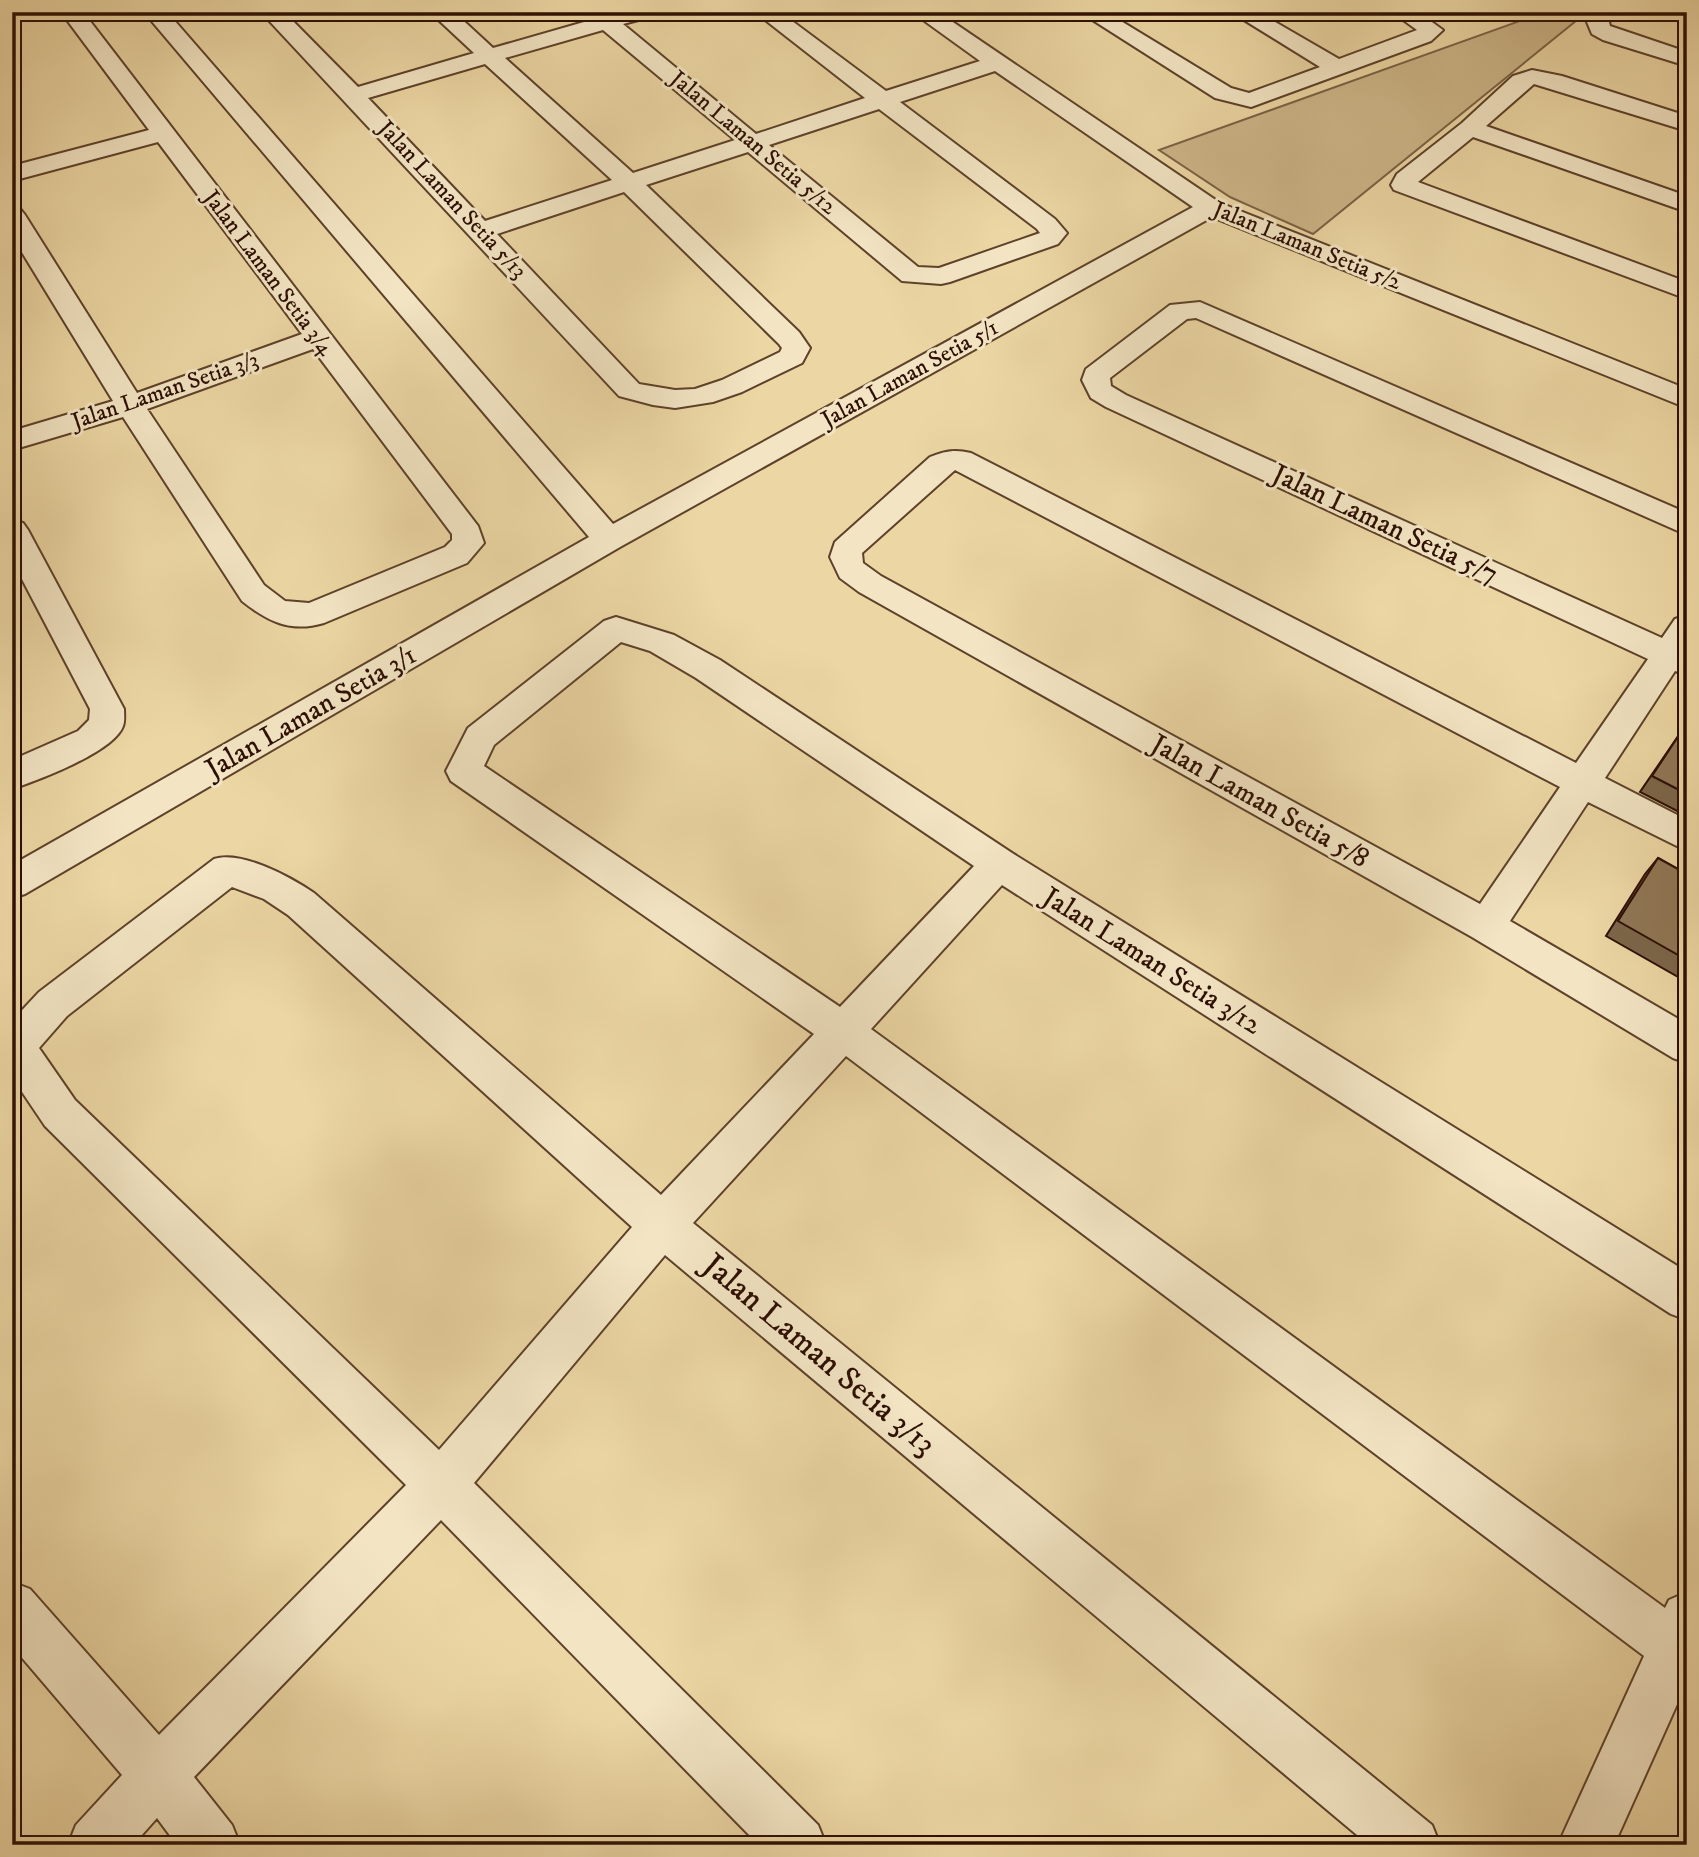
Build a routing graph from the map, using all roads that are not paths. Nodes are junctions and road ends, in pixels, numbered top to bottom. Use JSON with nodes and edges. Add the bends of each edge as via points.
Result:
{"nodes":[{"id":1,"x":72,"y":12,"type":"edge"},
{"id":2,"x":155,"y":12,"type":"edge"},
{"id":3,"x":272,"y":12,"type":"edge"},
{"id":4,"x":441,"y":12,"type":"edge"},
{"id":5,"x":642,"y":12,"type":"edge"},
{"id":6,"x":766,"y":12,"type":"edge"},
{"id":7,"x":923,"y":12,"type":"edge"},
{"id":8,"x":1091,"y":12,"type":"edge"},
{"id":9,"x":1242,"y":12,"type":"edge"},
{"id":10,"x":1403,"y":12,"type":"edge"},
{"id":11,"x":601,"y":17,"type":"edge"},
{"id":12,"x":1602,"y":17,"type":"edge"},
{"id":13,"x":489,"y":56,"type":"junction"},
{"id":14,"x":1687,"y":59,"type":"edge"},
{"id":15,"x":996,"y":63,"type":"junction"},
{"id":16,"x":1336,"y":67,"type":"junction"},
{"id":17,"x":353,"y":95,"type":"junction"},
{"id":18,"x":882,"y":100,"type":"junction"},
{"id":19,"x":1687,"y":124,"type":"edge"},
{"id":20,"x":1470,"y":128,"type":"junction"},
{"id":21,"x":163,"y":133,"type":"junction"},
{"id":22,"x":751,"y":141,"type":"junction"},
{"id":23,"x":12,"y":174,"type":"edge"},
{"id":24,"x":628,"y":183,"type":"junction"},
{"id":25,"x":1687,"y":205,"type":"edge"},
{"id":26,"x":1211,"y":208,"type":"junction"},
{"id":27,"x":12,"y":215,"type":"edge"},
{"id":28,"x":481,"y":231,"type":"junction"},
{"id":29,"x":1687,"y":290,"type":"edge"},
{"id":30,"x":316,"y":338,"type":"junction"},
{"id":31,"x":1687,"y":399,"type":"edge"},
{"id":32,"x":130,"y":405,"type":"junction"},
{"id":33,"x":12,"y":442,"type":"edge"},
{"id":34,"x":1687,"y":525,"type":"edge"},
{"id":35,"x":12,"y":530,"type":"edge"},
{"id":36,"x":609,"y":540,"type":"junction"},
{"id":37,"x":1681,"y":648,"type":"edge"},
{"id":38,"x":12,"y":775,"type":"edge"},
{"id":39,"x":1582,"y":783,"type":"junction"},
{"id":40,"x":1687,"y":837,"type":"edge"},
{"id":41,"x":999,"y":864,"type":"junction"},
{"id":42,"x":12,"y":883,"type":"edge"},
{"id":43,"x":1486,"y":926,"type":"junction"},
{"id":44,"x":844,"y":1032,"type":"junction"},
{"id":45,"x":1687,"y":1045,"type":"edge"},
{"id":46,"x":662,"y":1225,"type":"junction"},
{"id":47,"x":1687,"y":1298,"type":"edge"},
{"id":48,"x":441,"y":1485,"type":"junction"},
{"id":49,"x":12,"y":1607,"type":"edge"},
{"id":50,"x":1683,"y":1640,"type":"edge"},
{"id":51,"x":158,"y":1775,"type":"junction"},
{"id":52,"x":96,"y":1845,"type":"edge"},
{"id":53,"x":212,"y":1845,"type":"edge"},
{"id":54,"x":799,"y":1845,"type":"edge"},
{"id":55,"x":1412,"y":1845,"type":"edge"},
{"id":56,"x":1586,"y":1845,"type":"edge"}],
"edges":[{"from":1,"to":21,"type":"street","name":"Jalan Laman Setia 3/4"},
{"from":2,"to":36,"type":"street"},
{"from":3,"to":17,"type":"street","name":"Jalan Laman Setia 5/13"},
{"from":4,"to":13,"type":"street"},
{"from":5,"to":11,"type":"street"},
{"from":6,"to":18,"type":"street"},
{"from":7,"to":15,"type":"street","name":"Jalan Laman Setia 5/2"},
{"from":8,"to":16,"type":"street","via":[[1236,98],[1251,100]]},
{"from":9,"to":16,"type":"street"},
{"from":10,"to":16,"type":"street","via":[[1432,30]]},
{"from":11,"to":13,"type":"street"},
{"from":11,"to":22,"type":"street","name":"Jalan Laman Setia 5/12"},
{"from":12,"to":14,"type":"street","via":[[1600,29],[1611,35]]},
{"from":13,"to":17,"type":"street"},
{"from":13,"to":24,"type":"street"},
{"from":15,"to":18,"type":"street"},
{"from":15,"to":26,"type":"street","name":"Jalan Laman Setia 5/2"},
{"from":17,"to":28,"type":"street","name":"Jalan Laman Setia 5/13"},
{"from":18,"to":22,"type":"street"},
{"from":18,"to":22,"type":"street","name":"Jalan Laman Setia 5/12","via":[[1054,233],[1049,239],[941,276],[911,275]]},
{"from":19,"to":20,"type":"street","via":[[1532,77],[1521,81]]},
{"from":20,"to":25,"type":"street"},
{"from":20,"to":29,"type":"street","via":[[1403,185]]},
{"from":21,"to":23,"type":"street"},
{"from":21,"to":30,"type":"street","name":"Jalan Laman Setia 3/4"},
{"from":22,"to":24,"type":"street"},
{"from":24,"to":28,"type":"street"},
{"from":24,"to":28,"type":"street","name":"Jalan Laman Setia 5/13","via":[[796,348],[792,357],[707,397],[677,401],[629,390]]},
{"from":26,"to":31,"type":"street","name":"Jalan Laman Setia 5/2"},
{"from":26,"to":36,"type":"street","name":"Jalan Laman Setia 5/1"},
{"from":27,"to":32,"type":"street"},
{"from":30,"to":32,"type":"street","name":"Jalan Laman Setia 3/3"},
{"from":30,"to":32,"type":"street","name":"Jalan Laman Setia 3/4","via":[[467,533],[468,543],[456,555],[312,615],[277,612],[253,593]]},
{"from":32,"to":33,"type":"street","name":"Jalan Laman Setia 3/3"},
{"from":34,"to":37,"type":"street","name":"Jalan Laman Setia 5/7","via":[[1200,310],[1180,311],[1096,375],[1100,393],[1116,401]]},
{"from":35,"to":38,"type":"street","via":[[107,709],[106,725],[90,740]]},
{"from":36,"to":42,"type":"street","name":"Jalan Laman Setia 3/1"},
{"from":37,"to":39,"type":"street"},
{"from":39,"to":40,"type":"street"},
{"from":39,"to":43,"type":"street"},
{"from":39,"to":43,"type":"street","name":"Jalan Laman Setia 5/8","via":[[960,460],[941,464],[846,550],[852,573],[870,584]]},
{"from":41,"to":44,"type":"street"},
{"from":41,"to":44,"type":"street","name":"Jalan Laman Setia 3/12","via":[[708,669],[662,643],[616,629],[480,737],[464,771]]},
{"from":41,"to":47,"type":"street","name":"Jalan Laman Setia 3/12"},
{"from":43,"to":45,"type":"street","name":"Jalan Laman Setia 5/8"},
{"from":44,"to":46,"type":"street"},
{"from":44,"to":50,"type":"street"},
{"from":46,"to":48,"type":"street"},
{"from":46,"to":48,"type":"street","name":"Jalan Laman Setia 3/13","via":[[301,904],[277,888],[227,870],[53,1004],[15,1047],[60,1112]]},
{"from":46,"to":55,"type":"street","name":"Jalan Laman Setia 3/13"},
{"from":48,"to":51,"type":"street"},
{"from":48,"to":54,"type":"street"},
{"from":49,"to":51,"type":"street"},
{"from":50,"to":56,"type":"street"},
{"from":51,"to":52,"type":"street"},
{"from":51,"to":53,"type":"street"}]}
